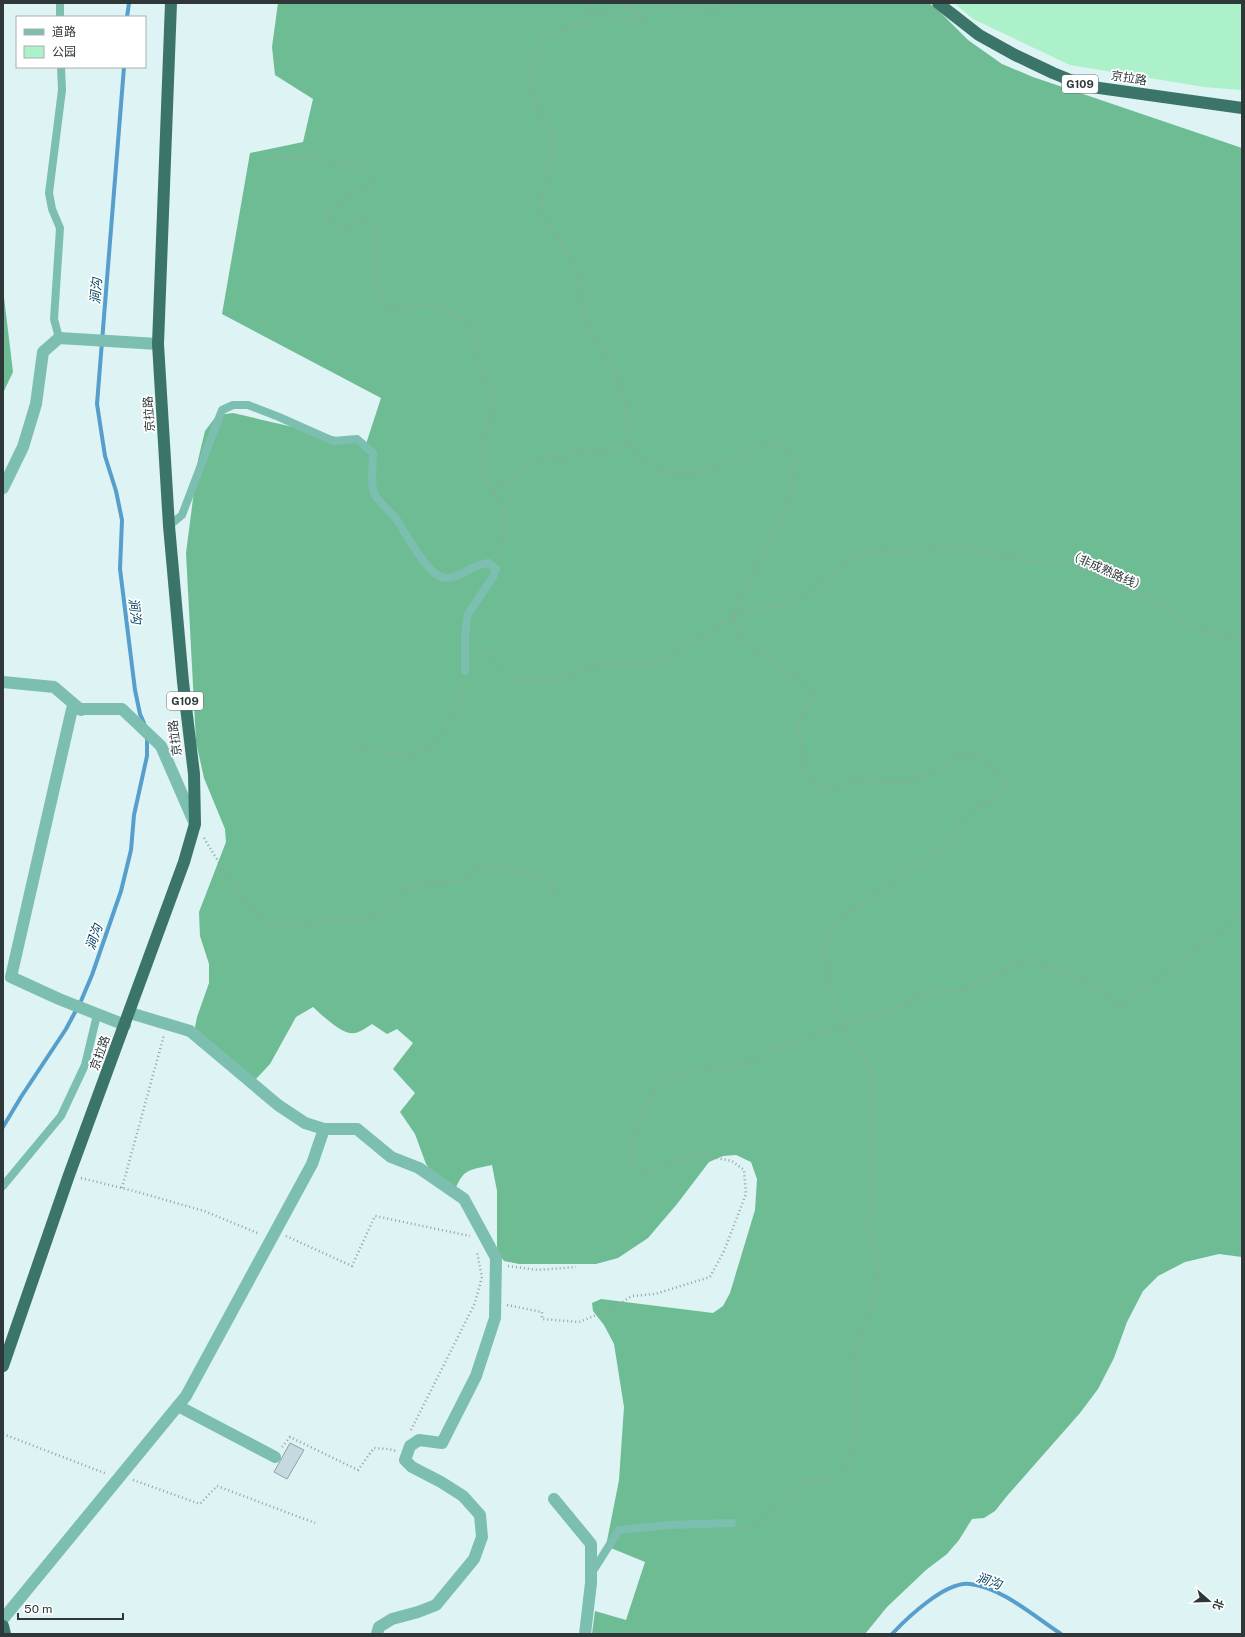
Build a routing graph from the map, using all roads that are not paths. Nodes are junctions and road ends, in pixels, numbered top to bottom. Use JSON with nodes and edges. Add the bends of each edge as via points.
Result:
{"nodes":[{"id":1,"x":60,"y":3,"type":"edge"},
{"id":2,"x":171,"y":3,"type":"edge"},
{"id":3,"x":938,"y":3,"type":"edge"},
{"id":4,"x":60,"y":16,"type":"edge"},
{"id":5,"x":62,"y":68,"type":"edge"},
{"id":6,"x":1242,"y":108,"type":"edge"},
{"id":7,"x":59,"y":338,"type":"junction"},
{"id":8,"x":158,"y":344,"type":"junction"},
{"id":9,"x":3,"y":488,"type":"edge"},
{"id":10,"x":169,"y":526,"type":"junction"},
{"id":11,"x":465,"y":671,"type":"road end"},
{"id":12,"x":3,"y":682,"type":"edge"},
{"id":13,"x":81,"y":710,"type":"junction"},
{"id":14,"x":195,"y":824,"type":"junction"},
{"id":15,"x":130,"y":1013,"type":"junction"},
{"id":16,"x":97,"y":1015,"type":"junction"},
{"id":17,"x":125,"y":1025,"type":"junction"},
{"id":18,"x":324,"y":1129,"type":"junction"},
{"id":19,"x":3,"y":1186,"type":"edge"},
{"id":20,"x":3,"y":1366,"type":"edge"},
{"id":21,"x":178,"y":1406,"type":"junction"},
{"id":22,"x":275,"y":1457,"type":"road end"},
{"id":23,"x":554,"y":1499,"type":"dead end"},
{"id":24,"x":732,"y":1523,"type":"road end"},
{"id":25,"x":591,"y":1574,"type":"junction"},
{"id":26,"x":3,"y":1619,"type":"edge"},
{"id":27,"x":3,"y":1626,"type":"edge"},
{"id":28,"x":376,"y":1632,"type":"edge"},
{"id":29,"x":5,"y":1634,"type":"edge"},
{"id":30,"x":585,"y":1634,"type":"edge"}],
"edges":[{"from":1,"to":4,"type":"lane"},
{"from":2,"to":8,"type":"highway","name":"京拉路","number":"G109"},
{"from":3,"to":6,"type":"highway","name":"京拉路","number":"G109","via":[[979,35],[1015,55],[1085,86]]},
{"from":5,"to":7,"type":"lane","via":[[62,90],[48,193],[60,228],[54,320]]},
{"from":7,"to":8,"type":"street"},
{"from":7,"to":9,"type":"street","via":[[43,352],[32,418],[23,447]]},
{"from":8,"to":10,"type":"highway","name":"京拉路","number":"G109"},
{"from":10,"to":11,"type":"lane","via":[[182,515],[222,410],[233,405],[248,405],[333,441],[357,439],[373,453],[374,494],[394,517],[424,563],[436,574],[446,578],[481,563],[489,563],[496,569],[468,614]]},
{"from":10,"to":14,"type":"highway","name":"京拉路","number":"G109","via":[[194,774]]},
{"from":12,"to":13,"type":"street","via":[[54,687]]},
{"from":13,"to":14,"type":"street","via":[[122,709],[161,746]]},
{"from":13,"to":16,"type":"street","via":[[72,710],[11,977]]},
{"from":14,"to":15,"type":"highway","name":"京拉路","number":"G109"},
{"from":15,"to":17,"type":"highway","name":"京拉路","number":"G109"},
{"from":15,"to":18,"type":"street","via":[[190,1030],[278,1105],[305,1123]]},
{"from":16,"to":17,"type":"street"},
{"from":16,"to":19,"type":"lane","via":[[85,1065],[61,1116]]},
{"from":17,"to":20,"type":"highway","name":"京拉路","number":"G109","via":[[69,1175]]},
{"from":18,"to":21,"type":"street","via":[[312,1164],[186,1396]]},
{"from":18,"to":28,"type":"street","via":[[357,1129],[391,1157],[419,1168],[464,1199],[496,1258],[495,1318],[476,1376],[442,1443],[419,1440],[408,1450],[405,1460],[412,1468],[463,1496],[480,1514],[482,1537],[474,1559],[436,1605],[392,1619]]},
{"from":21,"to":22,"type":"street"},
{"from":21,"to":26,"type":"street"},
{"from":23,"to":25,"type":"street","via":[[591,1544]]},
{"from":24,"to":25,"type":"lane","via":[[618,1530]]},
{"from":25,"to":30,"type":"street"},
{"from":27,"to":29,"type":"highway"}]}
